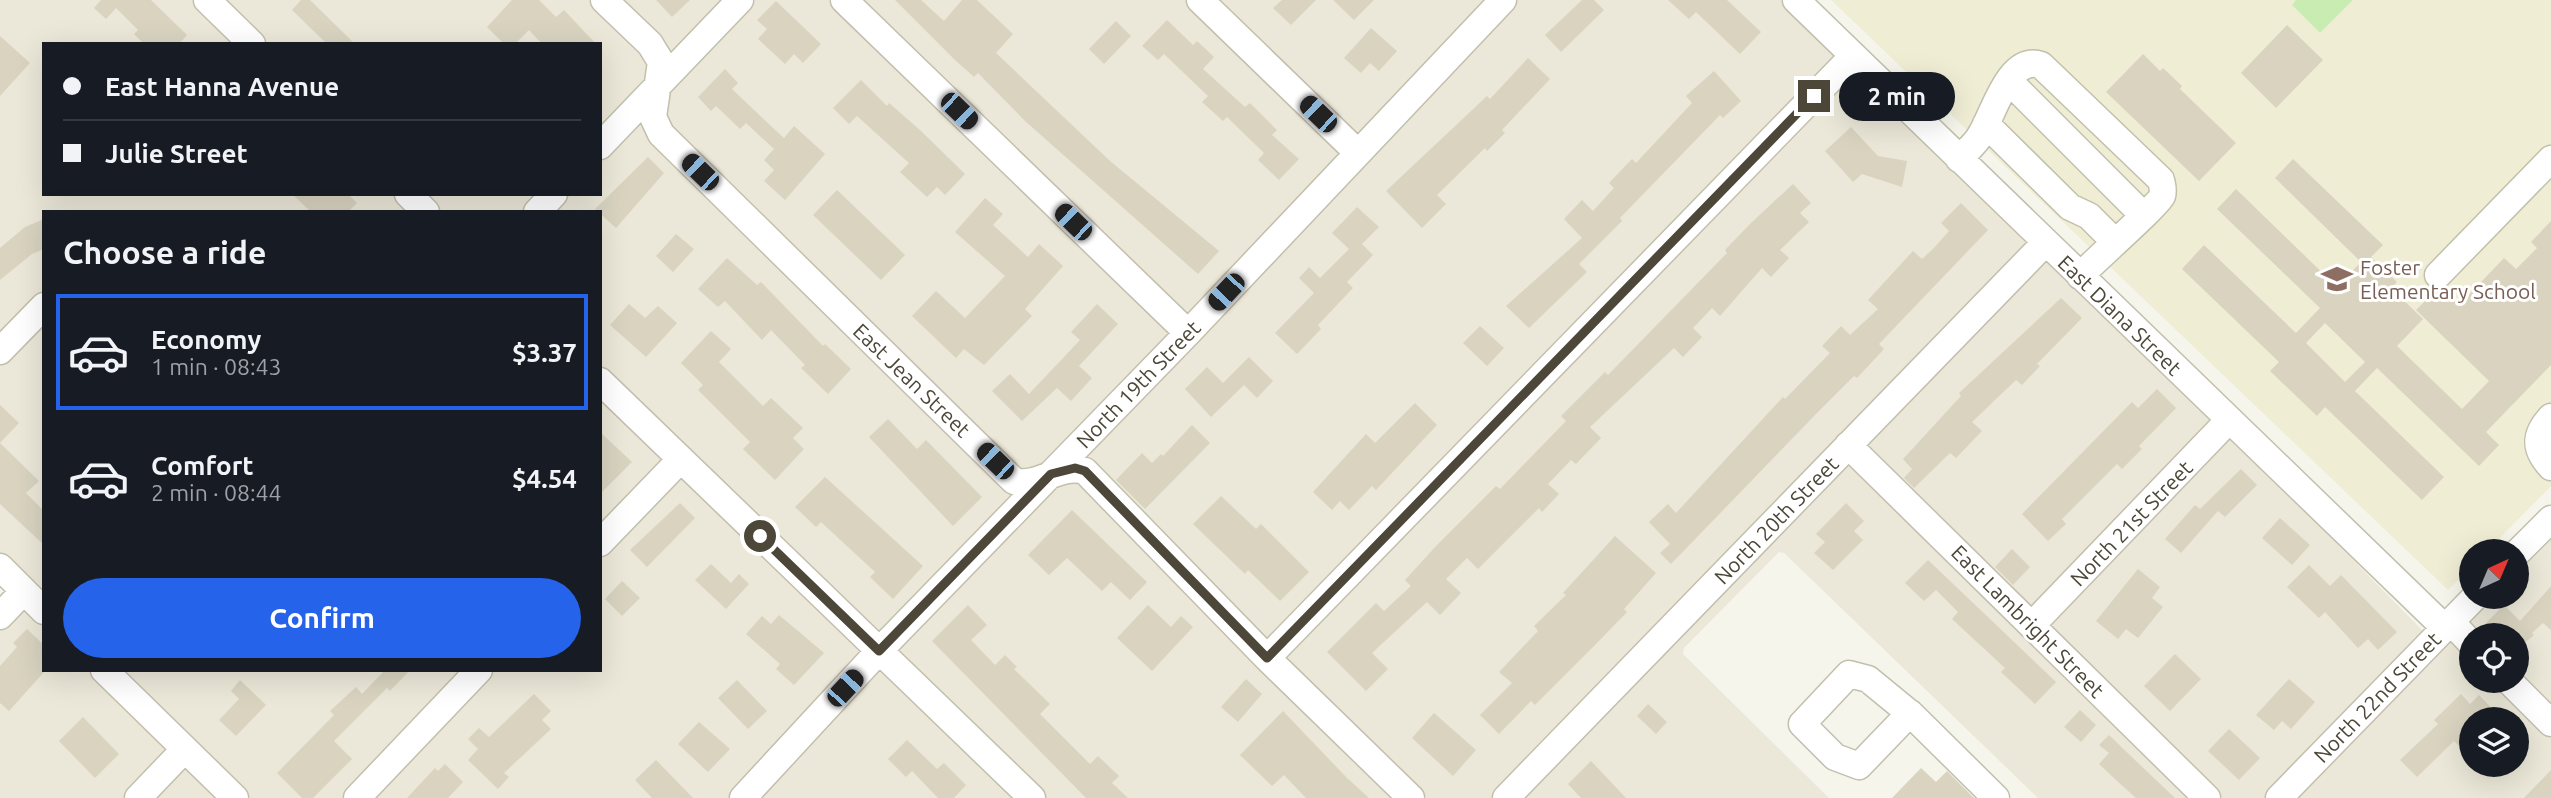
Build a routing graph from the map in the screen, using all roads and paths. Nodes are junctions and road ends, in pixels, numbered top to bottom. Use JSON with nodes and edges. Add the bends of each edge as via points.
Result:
{"nodes":[{"id":1,"x":207,"y":0,"type":"edge"},
{"id":2,"x":604,"y":0,"type":"edge"},
{"id":3,"x":740,"y":0,"type":"edge"},
{"id":4,"x":844,"y":0,"type":"edge"},
{"id":5,"x":1200,"y":0,"type":"edge"},
{"id":6,"x":1503,"y":0,"type":"edge"},
{"id":7,"x":1796,"y":0,"type":"edge"},
{"id":8,"x":250,"y":42,"type":"edge"},
{"id":9,"x":1853,"y":56,"type":"junction"},
{"id":10,"x":2009,"y":80,"type":"junction"},
{"id":11,"x":660,"y":85,"type":"junction"},
{"id":12,"x":1986,"y":124,"type":"junction"},
{"id":13,"x":602,"y":144,"type":"edge"},
{"id":14,"x":1357,"y":152,"type":"junction"},
{"id":15,"x":1959,"y":159,"type":"junction"},
{"id":16,"x":2551,"y":159,"type":"edge"},
{"id":17,"x":410,"y":196,"type":"edge"},
{"id":18,"x":552,"y":196,"type":"edge"},
{"id":19,"x":424,"y":210,"type":"edge"},
{"id":20,"x":539,"y":210,"type":"edge"},
{"id":21,"x":2143,"y":215,"type":"junction"},
{"id":22,"x":2114,"y":241,"type":"junction"},
{"id":23,"x":2045,"y":243,"type":"junction"},
{"id":24,"x":2438,"y":275,"type":"dead end"},
{"id":25,"x":2080,"y":276,"type":"junction"},
{"id":26,"x":42,"y":308,"type":"edge"},
{"id":27,"x":1188,"y":332,"type":"junction"},
{"id":28,"x":0,"y":351,"type":"edge"},
{"id":29,"x":602,"y":383,"type":"edge"},
{"id":30,"x":2551,"y":417,"type":"edge"},
{"id":31,"x":2229,"y":420,"type":"junction"},
{"id":32,"x":1848,"y":445,"type":"junction"},
{"id":33,"x":681,"y":459,"type":"junction"},
{"id":34,"x":2551,"y":467,"type":"edge"},
{"id":35,"x":1051,"y":474,"type":"junction"},
{"id":36,"x":2551,"y":519,"type":"edge"},
{"id":37,"x":602,"y":541,"type":"edge"},
{"id":38,"x":2529,"y":541,"type":"edge"},
{"id":39,"x":0,"y":568,"type":"edge"},
{"id":40,"x":24,"y":591,"type":"junction"},
{"id":41,"x":42,"y":609,"type":"edge"},
{"id":42,"x":2463,"y":609,"type":"edge"},
{"id":43,"x":0,"y":616,"type":"edge"},
{"id":44,"x":2032,"y":625,"type":"junction"},
{"id":45,"x":2448,"y":625,"type":"junction"},
{"id":46,"x":2459,"y":634,"type":"edge"},
{"id":47,"x":879,"y":651,"type":"junction"},
{"id":48,"x":1267,"y":658,"type":"junction"},
{"id":49,"x":106,"y":672,"type":"edge"},
{"id":50,"x":477,"y":672,"type":"edge"},
{"id":51,"x":2521,"y":693,"type":"edge"},
{"id":52,"x":1910,"y":713,"type":"dead end"},
{"id":53,"x":2551,"y":723,"type":"edge"},
{"id":54,"x":184,"y":750,"type":"junction"},
{"id":55,"x":138,"y":798,"type":"edge"},
{"id":56,"x":234,"y":798,"type":"edge"},
{"id":57,"x":356,"y":798,"type":"edge"},
{"id":58,"x":743,"y":798,"type":"edge"},
{"id":59,"x":1032,"y":798,"type":"edge"},
{"id":60,"x":1411,"y":798,"type":"edge"},
{"id":61,"x":1506,"y":798,"type":"edge"},
{"id":62,"x":1997,"y":798,"type":"edge"},
{"id":63,"x":2207,"y":798,"type":"edge"},
{"id":64,"x":2279,"y":798,"type":"edge"}],
"edges":[{"from":1,"to":8,"type":"street"},
{"from":2,"to":11,"type":"street","name":"East Jean Street","via":[[650,44],[662,62]]},
{"from":3,"to":11,"type":"street"},
{"from":4,"to":27,"type":"street"},
{"from":5,"to":14,"type":"street"},
{"from":6,"to":14,"type":"street","name":"North 19th Street"},
{"from":7,"to":9,"type":"street","name":"East Diana Street"},
{"from":9,"to":15,"type":"street","name":"East Diana Street"},
{"from":9,"to":48,"type":"street"},
{"from":10,"to":12,"type":"street"},
{"from":10,"to":21,"type":"street"},
{"from":10,"to":21,"type":"street","via":[[2020,66],[2041,65],[2161,180],[2162,197]]},
{"from":11,"to":13,"type":"street"},
{"from":11,"to":35,"type":"street","name":"East Jean Street","via":[[653,117],[661,134],[1014,481],[1024,484]]},
{"from":12,"to":15,"type":"street","via":[[1980,138]]},
{"from":12,"to":22,"type":"street","via":[[2070,207],[2089,216]]},
{"from":14,"to":27,"type":"street","name":"North 19th Street"},
{"from":15,"to":23,"type":"street","name":"East Diana Street"},
{"from":16,"to":24,"type":"street"},
{"from":17,"to":19,"type":"street"},
{"from":18,"to":20,"type":"street"},
{"from":21,"to":22,"type":"street"},
{"from":22,"to":25,"type":"street"},
{"from":23,"to":25,"type":"street","name":"East Diana Street"},
{"from":23,"to":32,"type":"street","name":"North 20th Street"},
{"from":25,"to":31,"type":"street","name":"East Diana Street"},
{"from":26,"to":28,"type":"street"},
{"from":27,"to":35,"type":"street","name":"North 19th Street"},
{"from":29,"to":33,"type":"street"},
{"from":30,"to":34,"type":"street","via":[[2540,428],[2537,442],[2540,455]]},
{"from":31,"to":44,"type":"street","name":"North 21st Street"},
{"from":31,"to":45,"type":"street","name":"East Diana Street"},
{"from":32,"to":44,"type":"street","name":"East Lambright Street"},
{"from":32,"to":61,"type":"street","name":"North 20th Street"},
{"from":33,"to":37,"type":"street"},
{"from":33,"to":47,"type":"street"},
{"from":35,"to":47,"type":"street","name":"North 19th Street"},
{"from":35,"to":48,"type":"street","name":"East Jean Street","via":[[1075,468],[1085,471]]},
{"from":36,"to":38,"type":"street"},
{"from":39,"to":40,"type":"street"},
{"from":40,"to":41,"type":"street"},
{"from":40,"to":43,"type":"street"},
{"from":42,"to":45,"type":"street","name":"North 22nd Street"},
{"from":44,"to":63,"type":"street","name":"East Lambright Street"},
{"from":45,"to":46,"type":"street","name":"East Diana Street"},
{"from":45,"to":64,"type":"street","name":"North 22nd Street"},
{"from":47,"to":58,"type":"street","name":"North 19th Street"},
{"from":47,"to":59,"type":"street"},
{"from":48,"to":60,"type":"street","name":"East Jean Street"},
{"from":49,"to":54,"type":"street"},
{"from":50,"to":57,"type":"street"},
{"from":51,"to":53,"type":"street"},
{"from":52,"to":62,"type":"street"},
{"from":54,"to":55,"type":"street"},
{"from":54,"to":56,"type":"street"}]}
